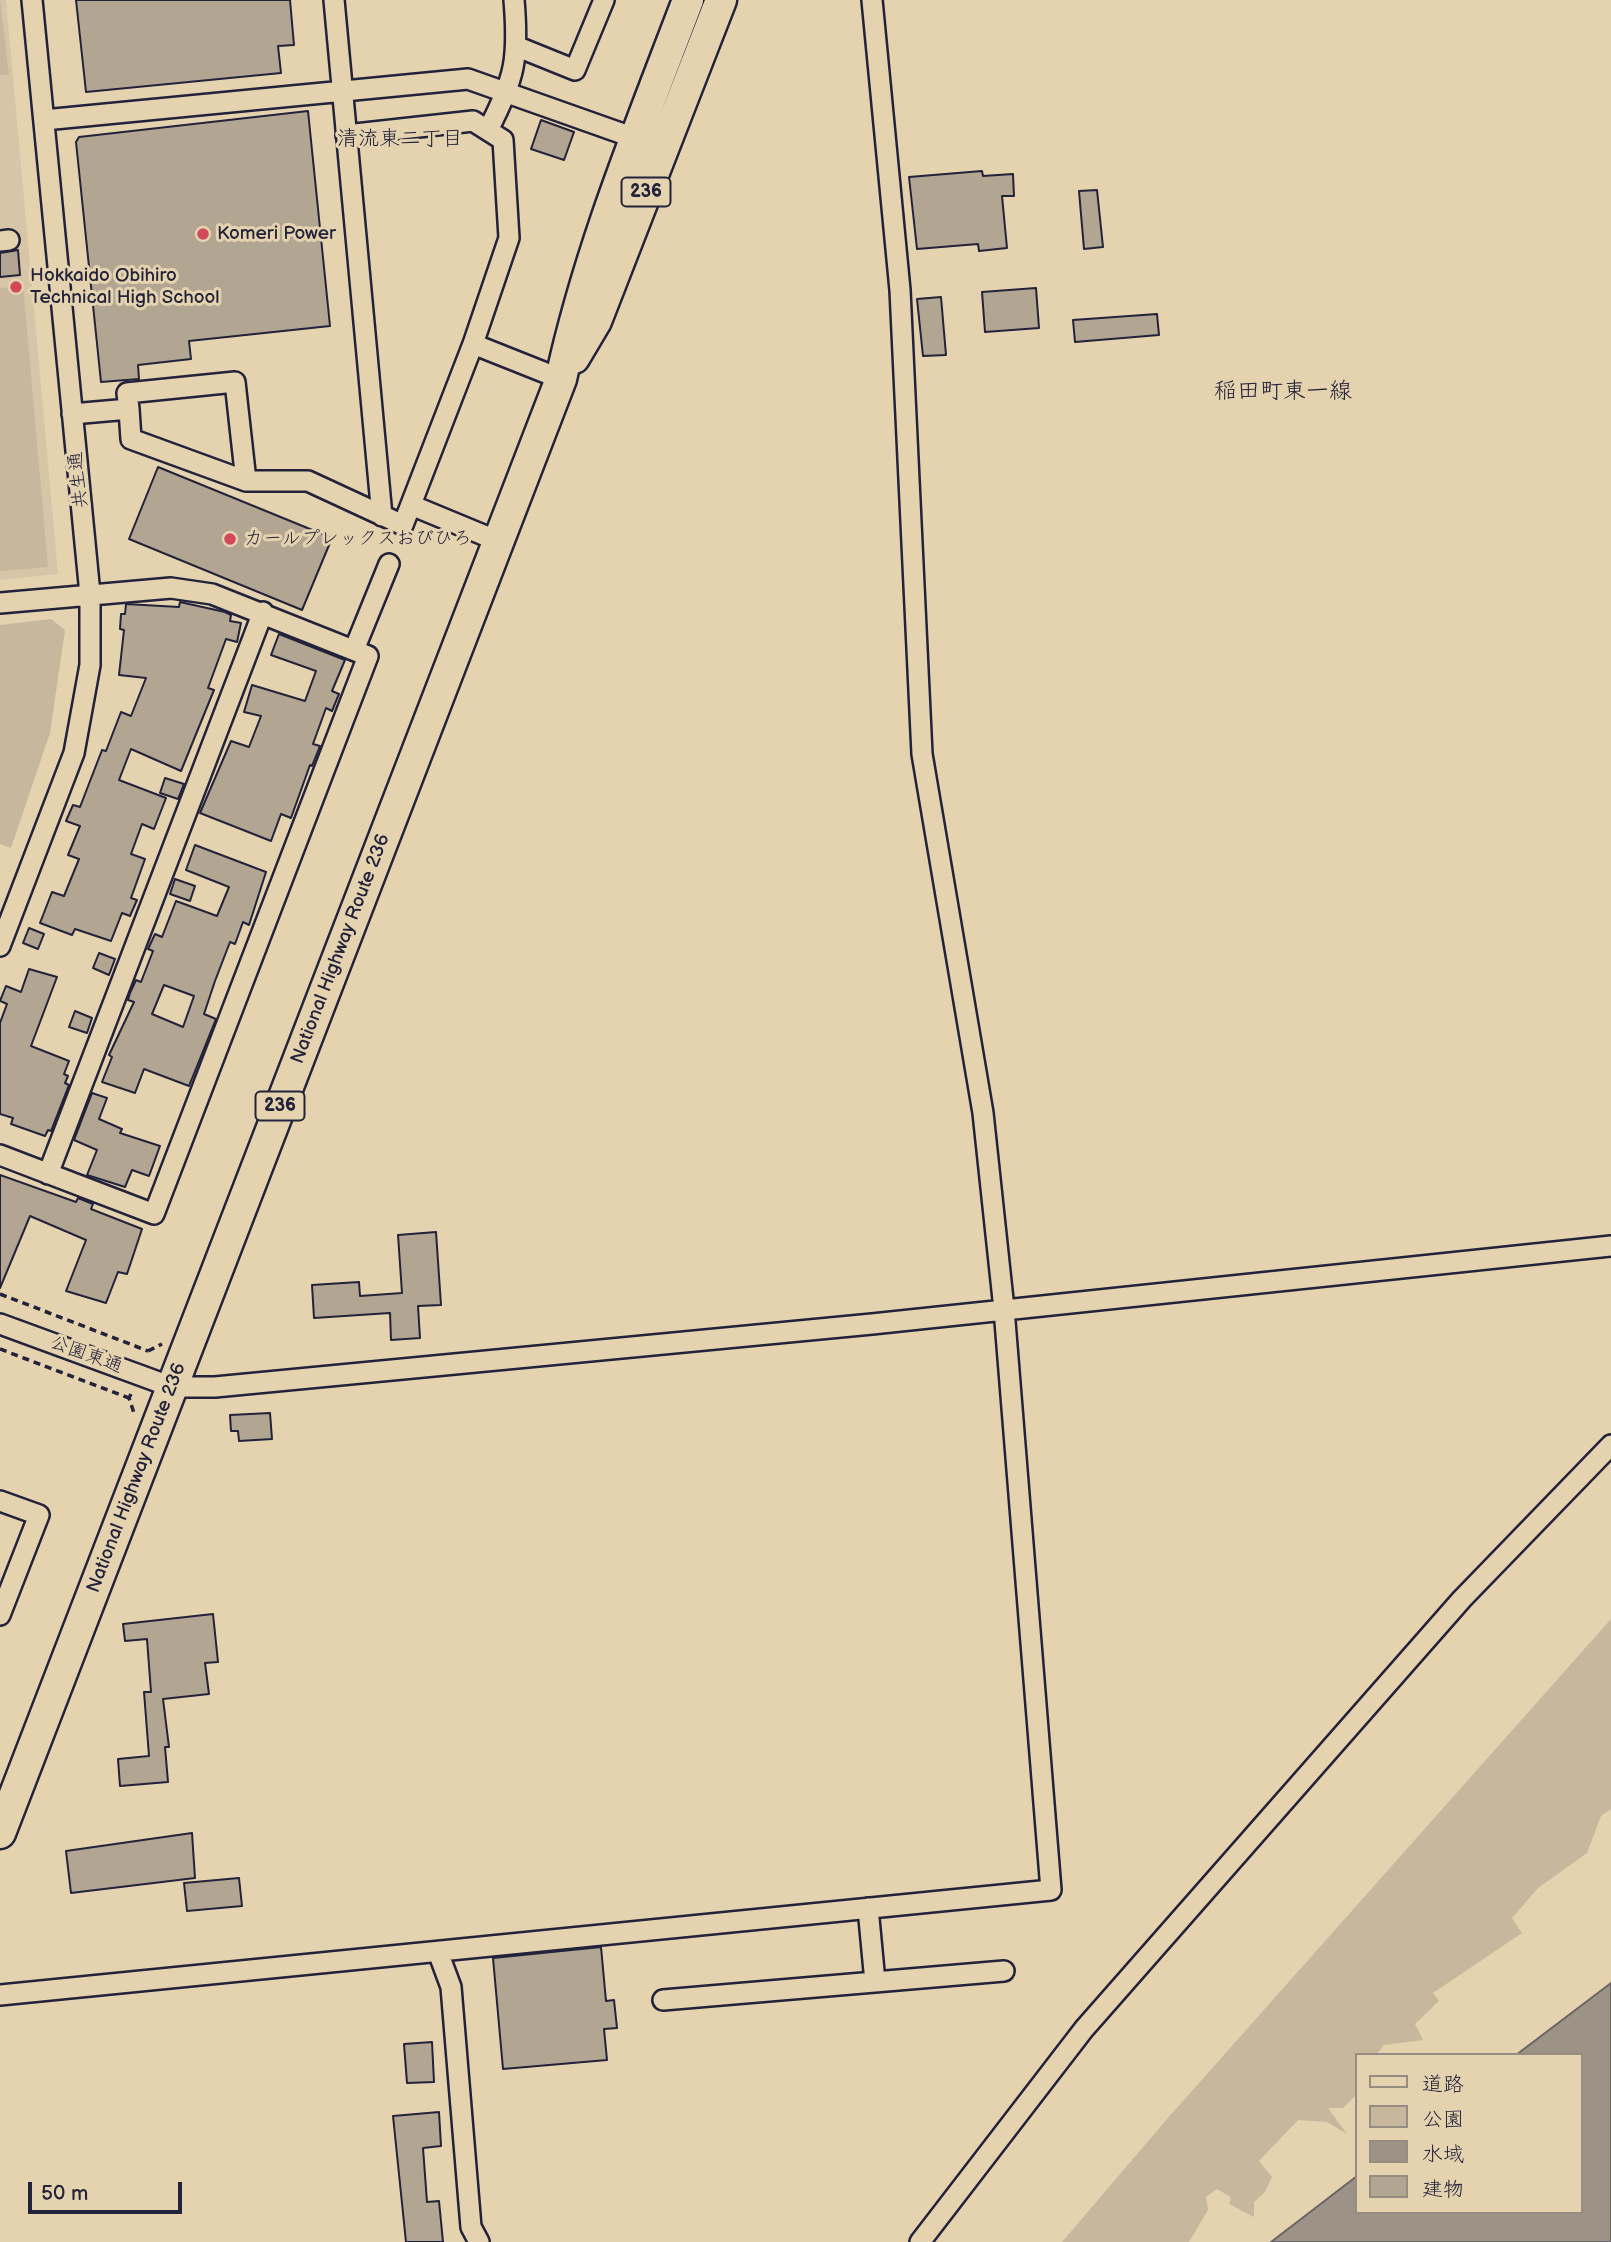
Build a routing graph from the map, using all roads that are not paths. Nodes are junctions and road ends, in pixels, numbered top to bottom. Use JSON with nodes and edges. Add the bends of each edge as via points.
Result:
{"nodes":[{"id":1,"x":32,"y":0,"type":"edge"},
{"id":2,"x":334,"y":0,"type":"edge"},
{"id":3,"x":514,"y":0,"type":"edge"},
{"id":4,"x":604,"y":0,"type":"edge"},
{"id":5,"x":688,"y":0,"type":"edge"},
{"id":6,"x":721,"y":0,"type":"edge"},
{"id":7,"x":872,"y":0,"type":"edge"},
{"id":8,"x":518,"y":47,"type":"junction"},
{"id":9,"x":342,"y":91,"type":"junction"},
{"id":10,"x":507,"y":93,"type":"junction"},
{"id":11,"x":44,"y":120,"type":"junction"},
{"id":12,"x":488,"y":130,"type":"junction"},
{"id":13,"x":346,"y":135,"type":"junction"},
{"id":14,"x":649,"y":143,"type":"junction"},
{"id":15,"x":473,"y":344,"type":"junction"},
{"id":16,"x":561,"y":379,"type":"junction"},
{"id":17,"x":129,"y":409,"type":"junction"},
{"id":18,"x":72,"y":414,"type":"junction"},
{"id":19,"x":246,"y":481,"type":"junction"},
{"id":20,"x":411,"y":505,"type":"junction"},
{"id":21,"x":382,"y":516,"type":"junction"},
{"id":22,"x":498,"y":541,"type":"junction"},
{"id":23,"x":389,"y":564,"type":"dead end"},
{"id":24,"x":90,"y":594,"type":"junction"},
{"id":25,"x":0,"y":603,"type":"edge"},
{"id":26,"x":263,"y":612,"type":"junction"},
{"id":27,"x":354,"y":650,"type":"junction"},
{"id":28,"x":0,"y":946,"type":"edge"},
{"id":29,"x":0,"y":1155,"type":"edge"},
{"id":30,"x":48,"y":1174,"type":"junction"},
{"id":31,"x":1611,"y":1246,"type":"edge"},
{"id":32,"x":1004,"y":1309,"type":"junction"},
{"id":33,"x":0,"y":1324,"type":"edge"},
{"id":34,"x":172,"y":1387,"type":"junction"},
{"id":35,"x":1611,"y":1445,"type":"edge"},
{"id":36,"x":0,"y":1501,"type":"edge"},
{"id":37,"x":0,"y":1615,"type":"edge"},
{"id":38,"x":0,"y":1833,"type":"edge"},
{"id":39,"x":868,"y":1908,"type":"junction"},
{"id":40,"x":438,"y":1952,"type":"junction"},
{"id":41,"x":1004,"y":1971,"type":"dead end"},
{"id":42,"x":875,"y":1982,"type":"junction"},
{"id":43,"x":0,"y":1995,"type":"edge"},
{"id":44,"x":663,"y":2000,"type":"dead end"},
{"id":45,"x":479,"y":2242,"type":"edge"},
{"id":46,"x":920,"y":2242,"type":"edge"}],
"edges":[{"from":1,"to":11,"type":"street","name":"共生通"},
{"from":2,"to":9,"type":"street"},
{"from":3,"to":8,"type":"street"},
{"from":4,"to":8,"type":"street","via":[[575,70]]},
{"from":5,"to":14,"type":"highway","name":"National Highway Route 236","number":"236"},
{"from":6,"to":14,"type":"highway","name":"National Highway Route 236","number":"236"},
{"from":7,"to":32,"type":"street","via":[[900,290],[922,754],[983,1113]]},
{"from":8,"to":10,"type":"street"},
{"from":9,"to":10,"type":"street","via":[[468,79]]},
{"from":9,"to":11,"type":"street"},
{"from":9,"to":13,"type":"street"},
{"from":10,"to":12,"type":"street"},
{"from":10,"to":14,"type":"street"},
{"from":11,"to":18,"type":"street","name":"共生通"},
{"from":12,"to":13,"type":"street","via":[[474,121]]},
{"from":12,"to":15,"type":"street","via":[[503,140],[509,238]]},
{"from":13,"to":21,"type":"street"},
{"from":14,"to":16,"type":"highway","name":"National Highway Route 236","number":"236","via":[[576,308]]},
{"from":15,"to":16,"type":"street"},
{"from":15,"to":20,"type":"street"},
{"from":16,"to":22,"type":"highway","name":"National Highway Route 236","number":"236"},
{"from":17,"to":18,"type":"street"},
{"from":17,"to":19,"type":"street","via":[[131,439]]},
{"from":17,"to":19,"type":"street","via":[[127,393],[235,382]]},
{"from":18,"to":24,"type":"street","name":"共生通"},
{"from":19,"to":21,"type":"street","via":[[308,481]]},
{"from":20,"to":21,"type":"street","via":[[403,525]]},
{"from":20,"to":22,"type":"street"},
{"from":22,"to":34,"type":"highway","name":"National Highway Route 236","number":"236"},
{"from":23,"to":27,"type":"street"},
{"from":24,"to":25,"type":"street"},
{"from":24,"to":26,"type":"street","via":[[171,588],[212,594]]},
{"from":24,"to":28,"type":"street","name":"共生通","via":[[90,665],[74,753]]},
{"from":26,"to":27,"type":"street"},
{"from":26,"to":30,"type":"street"},
{"from":27,"to":30,"type":"street","via":[[368,656],[154,1214]]},
{"from":29,"to":30,"type":"street"},
{"from":31,"to":32,"type":"street"},
{"from":32,"to":34,"type":"street","via":[[215,1387]]},
{"from":32,"to":39,"type":"street","via":[[1051,1889]]},
{"from":33,"to":34,"type":"street","name":"公園東通"},
{"from":34,"to":38,"type":"highway","name":"National Highway Route 236","number":"236"},
{"from":35,"to":46,"type":"street","via":[[1462,1600],[1084,2029]]},
{"from":36,"to":37,"type":"street","via":[[39,1515]]},
{"from":39,"to":40,"type":"street"},
{"from":39,"to":42,"type":"street"},
{"from":40,"to":43,"type":"street"},
{"from":40,"to":45,"type":"street","via":[[451,1987],[471,2227]]},
{"from":41,"to":42,"type":"street"},
{"from":42,"to":44,"type":"street"}]}
